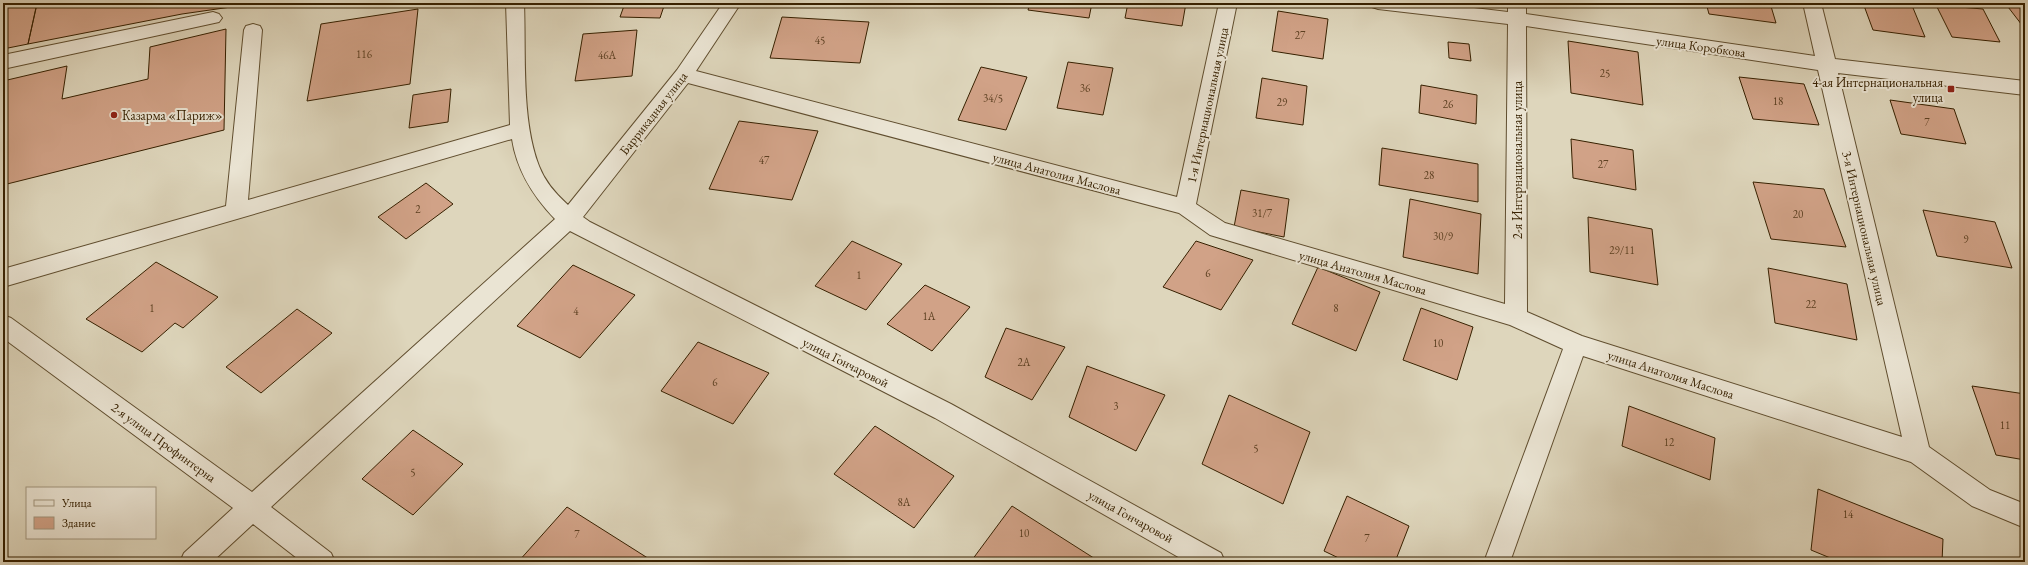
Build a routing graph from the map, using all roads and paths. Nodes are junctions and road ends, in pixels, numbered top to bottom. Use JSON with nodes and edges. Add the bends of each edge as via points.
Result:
{"nodes":[{"id":1,"x":515,"y":3,"type":"edge"},
{"id":2,"x":732,"y":3,"type":"edge"},
{"id":3,"x":1228,"y":3,"type":"edge"},
{"id":4,"x":1378,"y":3,"type":"edge"},
{"id":5,"x":1812,"y":3,"type":"edge"},
{"id":6,"x":1517,"y":11,"type":"edge"},
{"id":7,"x":213,"y":18,"type":"dead end"},
{"id":8,"x":253,"y":30,"type":"dead end"},
{"id":9,"x":3,"y":62,"type":"edge"},
{"id":10,"x":1827,"y":65,"type":"junction"},
{"id":11,"x":684,"y":75,"type":"junction"},
{"id":12,"x":2025,"y":88,"type":"edge"},
{"id":13,"x":519,"y":130,"type":"junction"},
{"id":14,"x":1185,"y":207,"type":"junction"},
{"id":15,"x":236,"y":212,"type":"junction"},
{"id":16,"x":569,"y":219,"type":"junction"},
{"id":17,"x":3,"y":278,"type":"edge"},
{"id":18,"x":1516,"y":317,"type":"junction"},
{"id":19,"x":3,"y":325,"type":"edge"},
{"id":20,"x":1576,"y":344,"type":"junction"},
{"id":21,"x":1918,"y":453,"type":"junction"},
{"id":22,"x":253,"y":508,"type":"junction"},
{"id":23,"x":2025,"y":516,"type":"edge"},
{"id":24,"x":193,"y":562,"type":"edge"},
{"id":25,"x":322,"y":562,"type":"edge"},
{"id":26,"x":1212,"y":562,"type":"edge"},
{"id":27,"x":1497,"y":562,"type":"edge"}],
"edges":[{"from":1,"to":13,"type":"street","name":"улица Гончаровой"},
{"from":2,"to":11,"type":"street","name":"Баррикадная улица"},
{"from":3,"to":14,"type":"street","name":"1-я Интернациональная улица"},
{"from":4,"to":6,"type":"street","name":"улица Коробкова"},
{"from":5,"to":10,"type":"street","name":"3-я Интернациональная улица"},
{"from":6,"to":10,"type":"street","name":"улица Коробкова"},
{"from":6,"to":18,"type":"street","name":"2-я Интернациональная улица"},
{"from":7,"to":9,"type":"street"},
{"from":8,"to":15,"type":"street"},
{"from":10,"to":12,"type":"street","name":"улица Коробкова"},
{"from":10,"to":21,"type":"street","name":"3-я Интернациональная улица"},
{"from":11,"to":14,"type":"street","name":"улица Анатолия Маслова"},
{"from":11,"to":16,"type":"street","name":"Баррикадная улица"},
{"from":13,"to":15,"type":"street"},
{"from":13,"to":16,"type":"street","name":"улица Гончаровой","via":[[523,152],[531,172],[548,198]]},
{"from":14,"to":18,"type":"street","name":"улица Анатолия Маслова","via":[[1218,229]]},
{"from":15,"to":17,"type":"street"},
{"from":16,"to":22,"type":"street","name":"Баррикадная улица"},
{"from":16,"to":26,"type":"street","name":"улица Гончаровой","via":[[589,232],[942,410]]},
{"from":18,"to":20,"type":"street","name":"улица Анатолия Маслова"},
{"from":19,"to":22,"type":"street","name":"2-я улица Профинтерна"},
{"from":20,"to":21,"type":"street","name":"улица Анатолия Маслова"},
{"from":20,"to":27,"type":"street"},
{"from":21,"to":23,"type":"street","name":"улица Анатолия Маслова","via":[[1981,498]]},
{"from":22,"to":24,"type":"street","name":"Баррикадная улица"},
{"from":22,"to":25,"type":"street","name":"2-я улица Профинтерна"}]}
